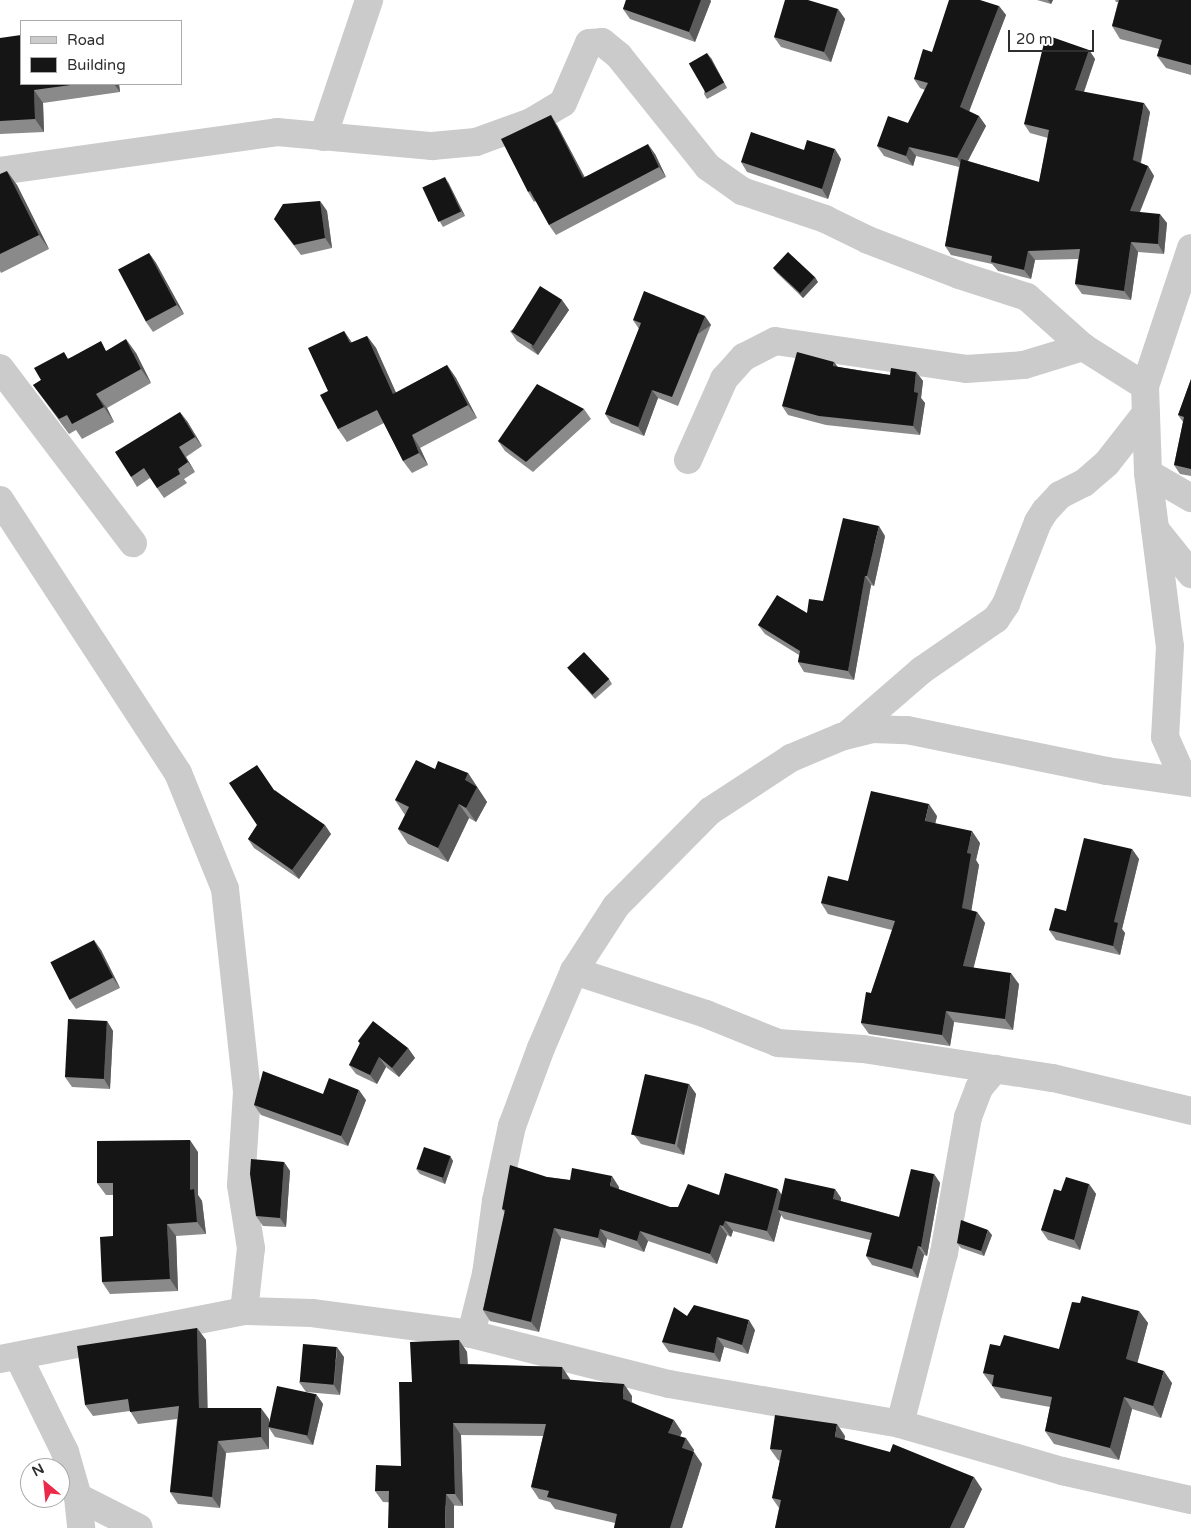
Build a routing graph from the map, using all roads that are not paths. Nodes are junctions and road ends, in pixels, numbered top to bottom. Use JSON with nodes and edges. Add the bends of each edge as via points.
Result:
{"nodes":[{"id":1,"x":369,"y":0,"type":"edge"},
{"id":2,"x":322,"y":137,"type":"junction"},
{"id":3,"x":0,"y":171,"type":"edge"},
{"id":4,"x":1191,"y":248,"type":"edge"},
{"id":5,"x":1083,"y":347,"type":"junction"},
{"id":6,"x":0,"y":368,"type":"edge"},
{"id":7,"x":1145,"y":386,"type":"junction"},
{"id":8,"x":1146,"y":413,"type":"junction"},
{"id":9,"x":688,"y":460,"type":"dead end"},
{"id":10,"x":1148,"y":473,"type":"junction"},
{"id":11,"x":1189,"y":496,"type":"edge"},
{"id":12,"x":0,"y":500,"type":"edge"},
{"id":13,"x":1155,"y":529,"type":"junction"},
{"id":14,"x":133,"y":543,"type":"dead end"},
{"id":15,"x":1191,"y":574,"type":"edge"},
{"id":16,"x":847,"y":735,"type":"junction"},
{"id":17,"x":1191,"y":780,"type":"edge"},
{"id":18,"x":1191,"y":784,"type":"edge"},
{"id":19,"x":574,"y":971,"type":"junction"},
{"id":20,"x":995,"y":1069,"type":"junction"},
{"id":21,"x":1191,"y":1111,"type":"edge"},
{"id":22,"x":244,"y":1311,"type":"junction"},
{"id":23,"x":471,"y":1334,"type":"junction"},
{"id":24,"x":9,"y":1357,"type":"edge"},
{"id":25,"x":900,"y":1424,"type":"junction"},
{"id":26,"x":78,"y":1497,"type":"junction"},
{"id":27,"x":1191,"y":1500,"type":"edge"},
{"id":28,"x":81,"y":1528,"type":"edge"},
{"id":29,"x":139,"y":1528,"type":"edge"}],
"edges":[{"from":1,"to":2,"type":"street"},
{"from":2,"to":3,"type":"street","via":[[277,132],[248,134]]},
{"from":2,"to":5,"type":"street","via":[[432,146],[476,142],[506,133],[563,103],[589,43],[602,42],[619,56],[708,168],[742,191],[825,219],[868,240],[959,275],[1027,297]]},
{"from":4,"to":7,"type":"street"},
{"from":5,"to":7,"type":"street"},
{"from":5,"to":9,"type":"street","via":[[1024,365],[966,369],[775,341],[744,357],[724,379]]},
{"from":6,"to":14,"type":"street"},
{"from":7,"to":8,"type":"street"},
{"from":8,"to":10,"type":"street"},
{"from":8,"to":16,"type":"street","via":[[1107,463],[1084,482],[1060,495],[1045,511],[1006,604],[996,619],[922,670]]},
{"from":10,"to":11,"type":"street"},
{"from":10,"to":13,"type":"street"},
{"from":12,"to":22,"type":"street","via":[[178,773],[225,890],[248,1092],[241,1185],[251,1248]]},
{"from":13,"to":15,"type":"street"},
{"from":13,"to":17,"type":"street","via":[[1170,646],[1165,737],[1180,771]]},
{"from":16,"to":18,"type":"street","via":[[872,729],[907,730],[1107,771]]},
{"from":16,"to":19,"type":"street","via":[[791,758],[710,811],[616,906]]},
{"from":19,"to":20,"type":"street","via":[[706,1014],[778,1043],[863,1049]]},
{"from":19,"to":23,"type":"street","via":[[512,1126],[486,1274]]},
{"from":20,"to":21,"type":"street","via":[[1053,1078]]},
{"from":20,"to":25,"type":"street","via":[[978,1088],[968,1117],[944,1253]]},
{"from":22,"to":23,"type":"street","via":[[312,1313]]},
{"from":22,"to":24,"type":"street"},
{"from":23,"to":25,"type":"street","via":[[669,1384]]},
{"from":24,"to":26,"type":"street","via":[[65,1452]]},
{"from":25,"to":27,"type":"street","via":[[1062,1471]]},
{"from":26,"to":28,"type":"street"},
{"from":26,"to":29,"type":"street"}]}
